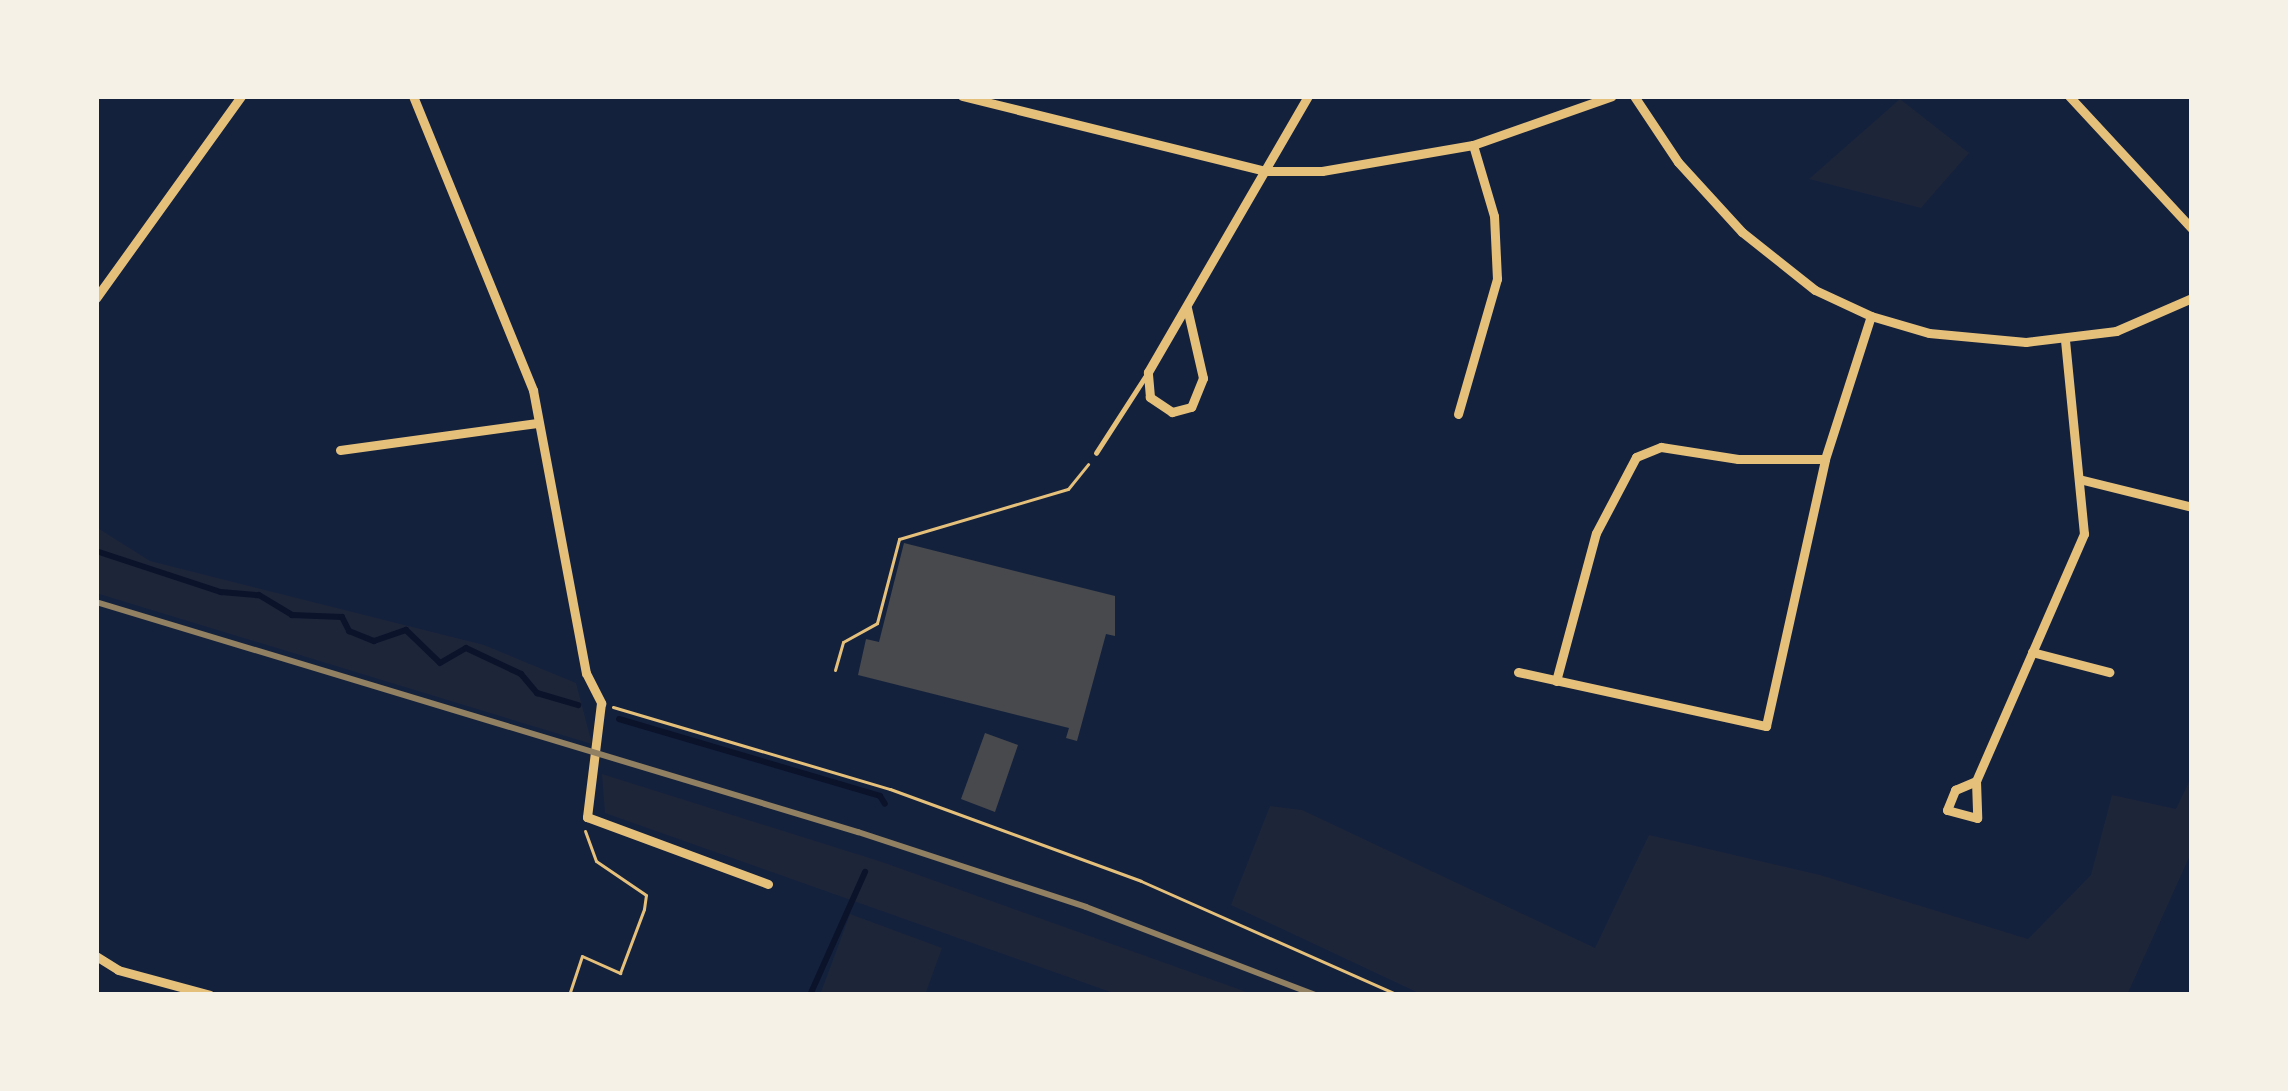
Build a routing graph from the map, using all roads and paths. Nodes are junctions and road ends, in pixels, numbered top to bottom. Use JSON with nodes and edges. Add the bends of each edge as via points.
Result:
{"nodes":[{"id":1,"x":241,"y":96,"type":"edge"},
{"id":2,"x":413,"y":96,"type":"edge"},
{"id":3,"x":962,"y":96,"type":"edge"},
{"id":4,"x":1308,"y":96,"type":"edge"},
{"id":5,"x":1612,"y":96,"type":"edge"},
{"id":6,"x":1634,"y":96,"type":"edge"},
{"id":7,"x":2069,"y":96,"type":"edge"},
{"id":8,"x":1473,"y":145,"type":"junction"},
{"id":9,"x":1264,"y":171,"type":"junction"},
{"id":10,"x":2192,"y":229,"type":"edge"},
{"id":11,"x":96,"y":298,"type":"edge"},
{"id":12,"x":2192,"y":298,"type":"edge"},
{"id":13,"x":1187,"y":308,"type":"junction"},
{"id":14,"x":1871,"y":316,"type":"junction"},
{"id":15,"x":2065,"y":339,"type":"junction"},
{"id":16,"x":1148,"y":372,"type":"junction"},
{"id":17,"x":1458,"y":414,"type":"dead end"},
{"id":18,"x":537,"y":423,"type":"junction"},
{"id":19,"x":340,"y":450,"type":"dead end"},
{"id":20,"x":1096,"y":453,"type":"joint"},
{"id":21,"x":1825,"y":459,"type":"junction"},
{"id":22,"x":2084,"y":480,"type":"junction"},
{"id":23,"x":2192,"y":507,"type":"edge"},
{"id":24,"x":2032,"y":652,"type":"junction"},
{"id":25,"x":835,"y":670,"type":"dead end"},
{"id":26,"x":1518,"y":672,"type":"dead end"},
{"id":27,"x":2109,"y":672,"type":"dead end"},
{"id":28,"x":1556,"y":681,"type":"junction"},
{"id":29,"x":601,"y":703,"type":"junction"},
{"id":30,"x":1976,"y":782,"type":"dead end"},
{"id":31,"x":586,"y":817,"type":"junction"},
{"id":32,"x":768,"y":884,"type":"dead end"},
{"id":33,"x":96,"y":956,"type":"edge"},
{"id":34,"x":210,"y":995,"type":"edge"},
{"id":35,"x":569,"y":995,"type":"edge"},
{"id":36,"x":1398,"y":995,"type":"edge"}],
"edges":[{"from":1,"to":11,"type":"street"},
{"from":2,"to":18,"type":"street","via":[[522,357]]},
{"from":3,"to":9,"type":"street"},
{"from":4,"to":9,"type":"street"},
{"from":5,"to":8,"type":"street"},
{"from":6,"to":14,"type":"street","via":[[1678,162],[1742,232],[1815,290]]},
{"from":7,"to":10,"type":"street"},
{"from":8,"to":9,"type":"street","via":[[1322,171]]},
{"from":8,"to":17,"type":"street","via":[[1494,216],[1497,279]]},
{"from":9,"to":13,"type":"street"},
{"from":12,"to":15,"type":"street","via":[[2116,331]]},
{"from":13,"to":16,"type":"street"},
{"from":13,"to":16,"type":"street","via":[[1203,378],[1195,402],[1178,413],[1156,405]]},
{"from":14,"to":15,"type":"street","via":[[1978,341]]},
{"from":14,"to":21,"type":"street"},
{"from":15,"to":22,"type":"street"},
{"from":16,"to":20,"type":"lane"},
{"from":18,"to":19,"type":"street"},
{"from":18,"to":29,"type":"street","via":[[586,673]]},
{"from":20,"to":25,"type":"path","via":[[1068,489],[899,539],[877,623],[843,642]]},
{"from":21,"to":28,"type":"street","via":[[1661,447],[1636,457],[1596,533]]},
{"from":21,"to":28,"type":"street","via":[[1766,726]]},
{"from":22,"to":23,"type":"street"},
{"from":22,"to":24,"type":"street","via":[[2084,534]]},
{"from":24,"to":27,"type":"street"},
{"from":24,"to":30,"type":"street"},
{"from":26,"to":28,"type":"street"},
{"from":29,"to":31,"type":"street"},
{"from":29,"to":36,"type":"path","via":[[932,804],[1248,925]]},
{"from":31,"to":32,"type":"street"},
{"from":31,"to":35,"type":"path","via":[[596,861],[646,895],[620,973],[582,956]]},
{"from":33,"to":34,"type":"street","via":[[118,970]]}]}
